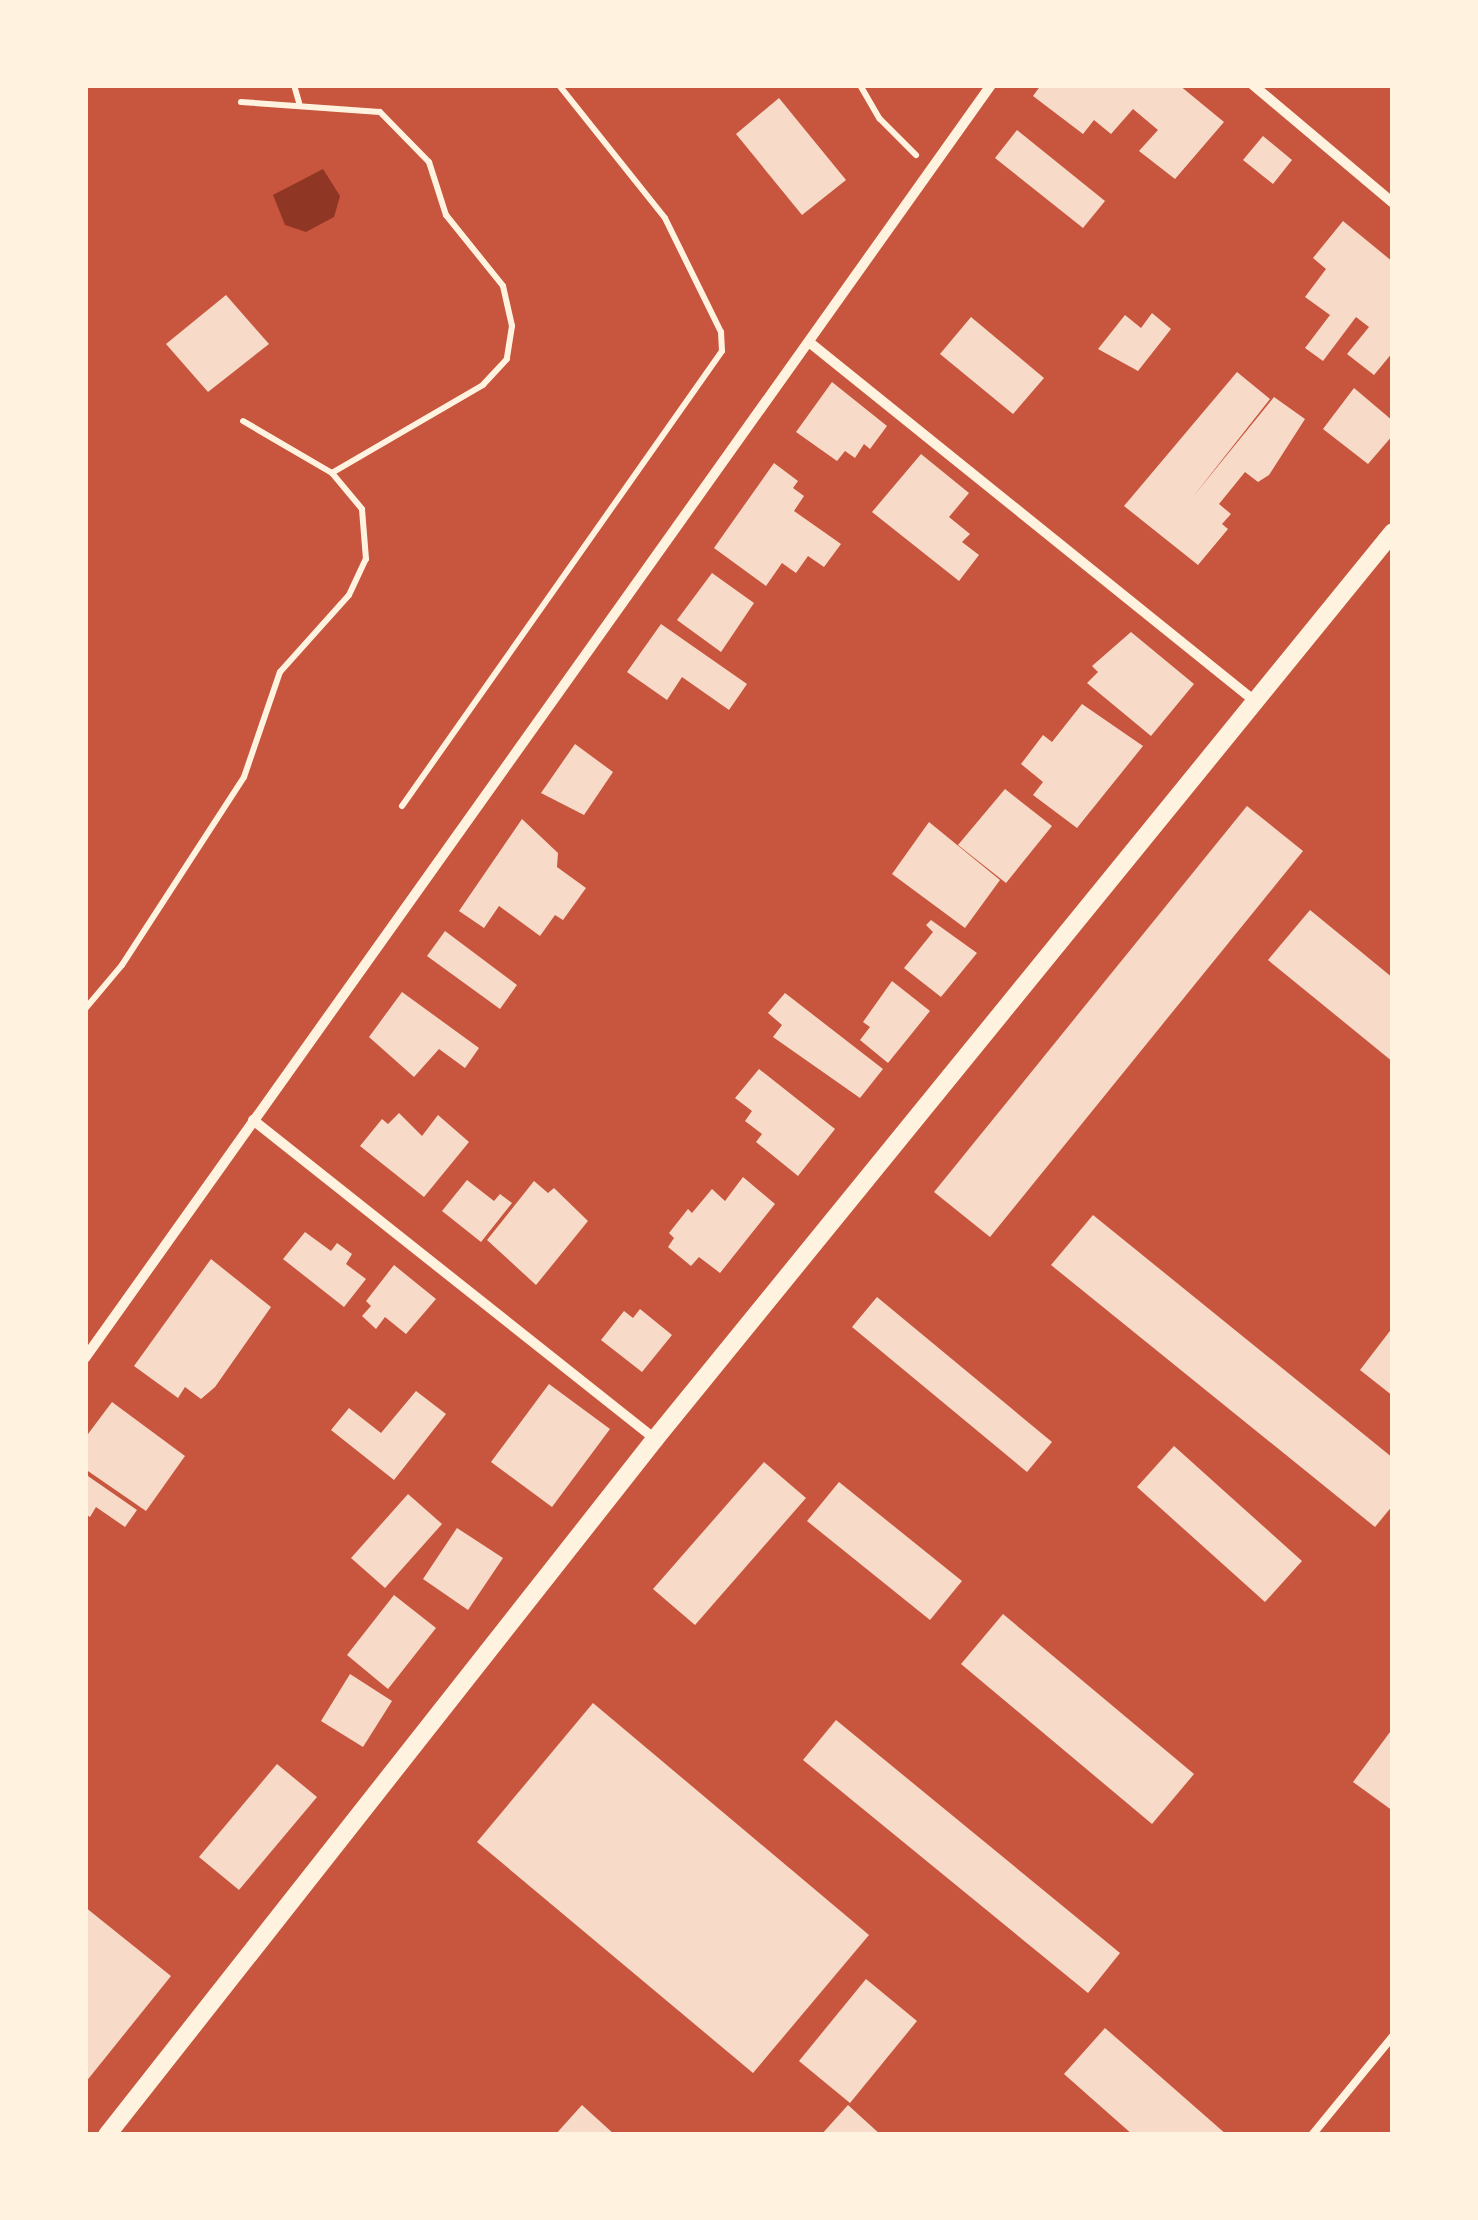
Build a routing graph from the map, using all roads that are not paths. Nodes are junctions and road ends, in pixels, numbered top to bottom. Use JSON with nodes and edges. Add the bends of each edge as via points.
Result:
{"nodes":[{"id":1,"x":991,"y":85,"type":"edge"},
{"id":2,"x":1253,"y":85,"type":"edge"},
{"id":3,"x":1393,"y":203,"type":"edge"},
{"id":4,"x":809,"y":342,"type":"junction"},
{"id":5,"x":1393,"y":532,"type":"edge"},
{"id":6,"x":1258,"y":704,"type":"junction"},
{"id":7,"x":253,"y":1120,"type":"junction"},
{"id":8,"x":85,"y":1358,"type":"edge"},
{"id":9,"x":656,"y":1439,"type":"junction"},
{"id":10,"x":1393,"y":2036,"type":"edge"},
{"id":11,"x":107,"y":2135,"type":"edge"},
{"id":12,"x":1312,"y":2135,"type":"edge"}],
"edges":[{"from":1,"to":4,"type":"street"},
{"from":2,"to":3,"type":"street"},
{"from":4,"to":6,"type":"street"},
{"from":4,"to":7,"type":"street"},
{"from":5,"to":6,"type":"street"},
{"from":6,"to":9,"type":"street"},
{"from":7,"to":8,"type":"street"},
{"from":7,"to":9,"type":"street"},
{"from":9,"to":11,"type":"street"},
{"from":10,"to":12,"type":"lane"}]}
